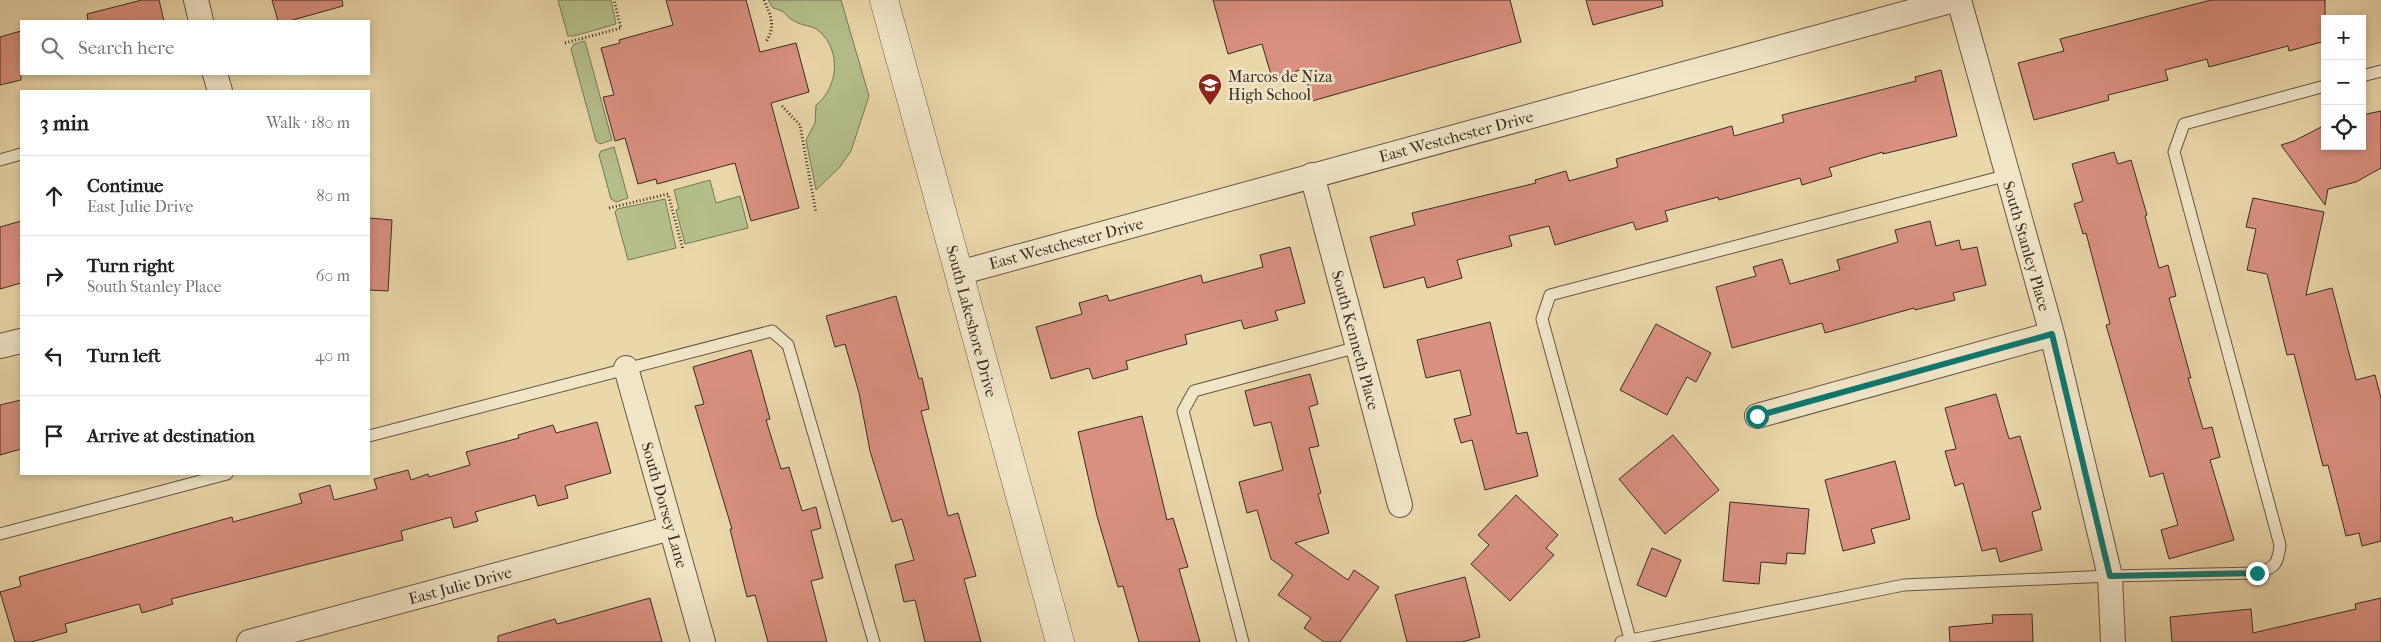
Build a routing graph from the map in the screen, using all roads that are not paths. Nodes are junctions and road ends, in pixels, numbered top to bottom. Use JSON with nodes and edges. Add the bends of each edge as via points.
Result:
{"nodes":[{"id":1,"x":196,"y":0,"type":"edge"},
{"id":2,"x":884,"y":0,"type":"edge"},
{"id":3,"x":1954,"y":0,"type":"edge"},
{"id":4,"x":1959,"y":0,"type":"edge"},
{"id":5,"x":201,"y":20,"type":"edge"},
{"id":6,"x":2381,"y":70,"type":"edge"},
{"id":7,"x":215,"y":75,"type":"edge"},
{"id":8,"x":2366,"y":75,"type":"edge"},
{"id":9,"x":2321,"y":87,"type":"edge"},
{"id":10,"x":220,"y":90,"type":"edge"},
{"id":11,"x":20,"y":154,"type":"edge"},
{"id":12,"x":0,"y":160,"type":"edge"},
{"id":13,"x":1312,"y":175,"type":"junction"},
{"id":14,"x":2008,"y":175,"type":"junction"},
{"id":15,"x":959,"y":273,"type":"junction"},
{"id":16,"x":2052,"y":334,"type":"junction"},
{"id":17,"x":20,"y":341,"type":"edge"},
{"id":18,"x":0,"y":346,"type":"edge"},
{"id":19,"x":1358,"y":347,"type":"junction"},
{"id":20,"x":626,"y":368,"type":"junction"},
{"id":21,"x":1757,"y":416,"type":"dead end"},
{"id":22,"x":370,"y":436,"type":"edge"},
{"id":23,"x":223,"y":475,"type":"edge"},
{"id":24,"x":1400,"y":505,"type":"dead end"},
{"id":25,"x":672,"y":528,"type":"junction"},
{"id":26,"x":0,"y":534,"type":"edge"},
{"id":27,"x":2110,"y":576,"type":"junction"},
{"id":28,"x":1626,"y":641,"type":"edge"},
{"id":29,"x":249,"y":642,"type":"edge"},
{"id":30,"x":703,"y":642,"type":"edge"},
{"id":31,"x":874,"y":642,"type":"edge"},
{"id":32,"x":1060,"y":642,"type":"edge"},
{"id":33,"x":1243,"y":642,"type":"edge"},
{"id":34,"x":2113,"y":642,"type":"edge"}],
"edges":[{"from":1,"to":5,"type":"street"},
{"from":2,"to":15,"type":"street","name":"South Lakeshore Drive"},
{"from":3,"to":13,"type":"street","name":"East Westchester Drive"},
{"from":4,"to":14,"type":"street","name":"South Stanley Place"},
{"from":6,"to":8,"type":"lane"},
{"from":7,"to":10,"type":"street"},
{"from":9,"to":27,"type":"lane","via":[[2184,124],[2174,152],[2280,546],[2278,559],[2270,570],[2257,573]]},
{"from":11,"to":12,"type":"lane"},
{"from":13,"to":15,"type":"street","name":"East Westchester Drive"},
{"from":13,"to":19,"type":"street","name":"South Kenneth Place"},
{"from":14,"to":16,"type":"street","name":"South Stanley Place"},
{"from":14,"to":28,"type":"lane","via":[[1550,295],[1542,319]]},
{"from":15,"to":32,"type":"street","name":"South Lakeshore Drive"},
{"from":16,"to":21,"type":"street"},
{"from":16,"to":27,"type":"street","name":"South Stanley Place"},
{"from":17,"to":18,"type":"street"},
{"from":19,"to":24,"type":"street","name":"South Kenneth Place"},
{"from":19,"to":33,"type":"lane","via":[[1194,390],[1183,410]]},
{"from":20,"to":22,"type":"lane"},
{"from":20,"to":25,"type":"street","name":"South Dorsey Lane"},
{"from":20,"to":31,"type":"lane","via":[[772,331],[788,345]]},
{"from":23,"to":26,"type":"lane"},
{"from":25,"to":29,"type":"street","name":"East Julie Drive"},
{"from":25,"to":30,"type":"street","name":"South Dorsey Lane"},
{"from":27,"to":28,"type":"lane","via":[[1904,585]]},
{"from":27,"to":34,"type":"street","name":"South Stanley Place"}]}
